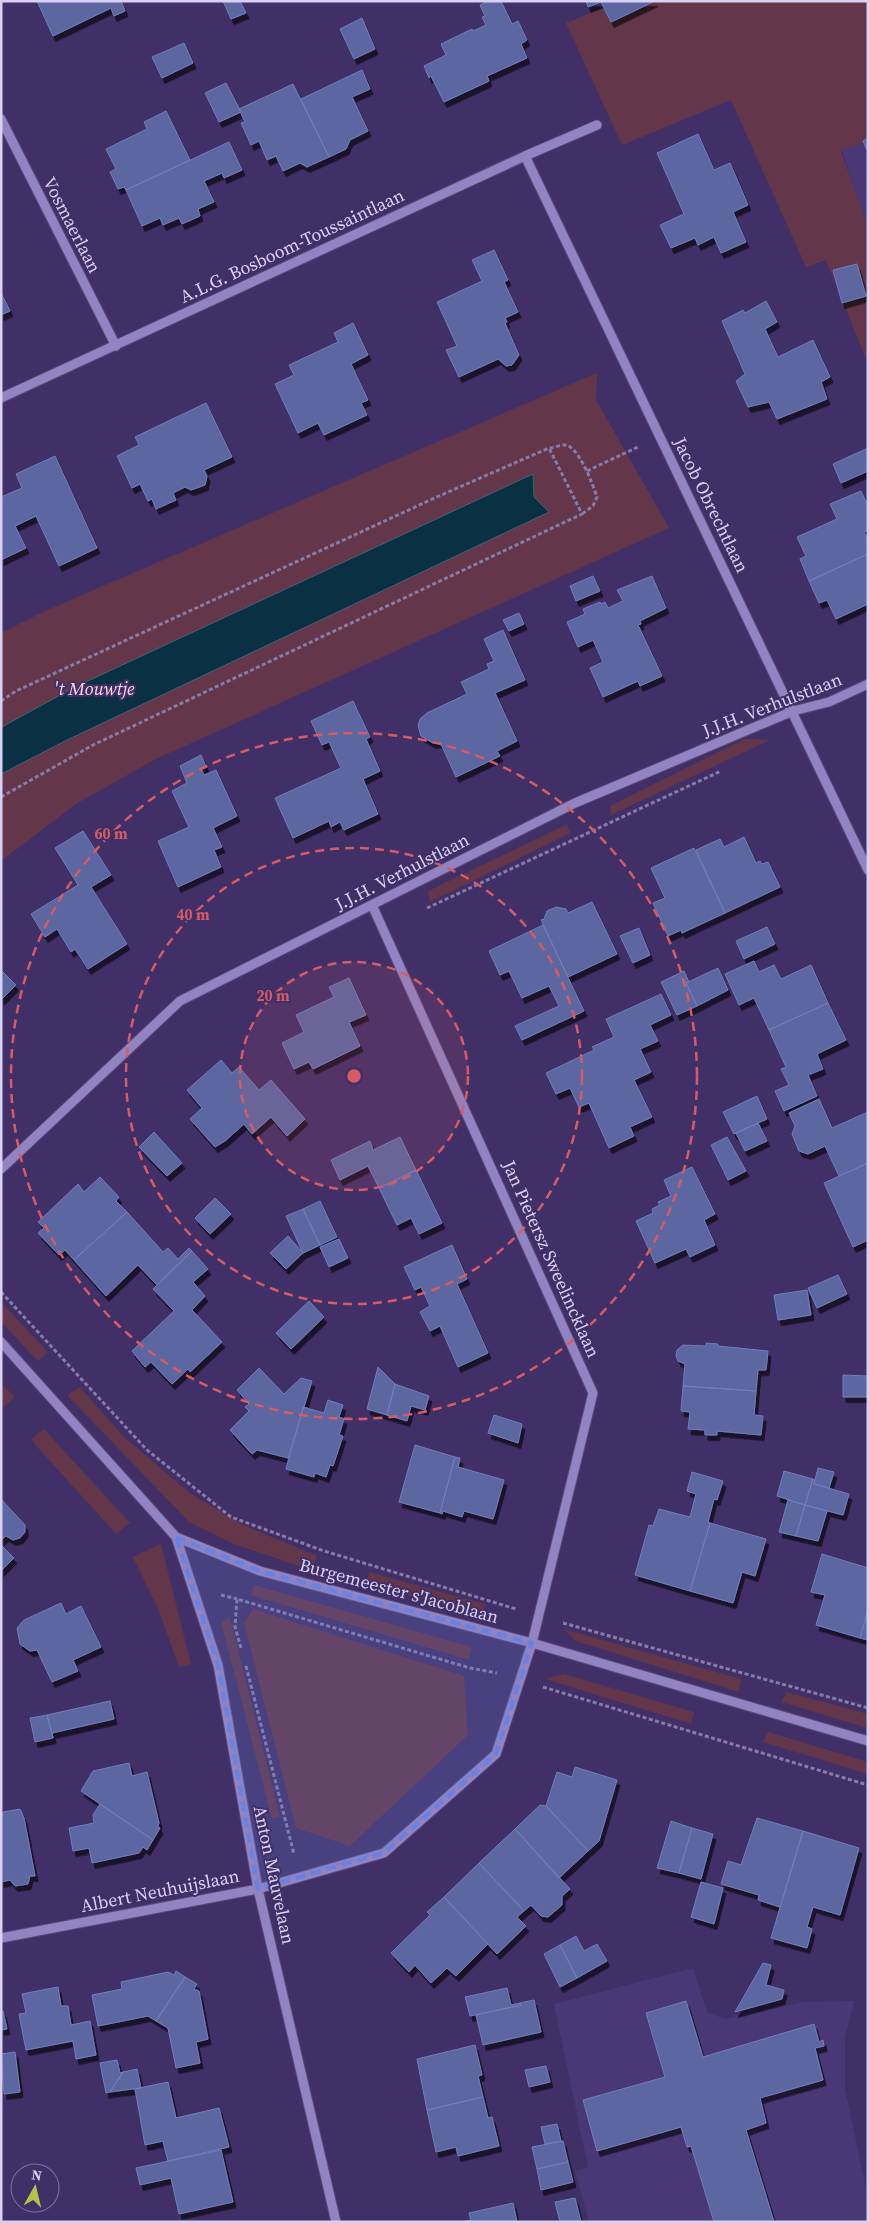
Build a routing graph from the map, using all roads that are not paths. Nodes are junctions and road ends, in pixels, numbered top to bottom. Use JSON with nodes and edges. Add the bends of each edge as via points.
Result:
{"nodes":[{"id":1,"x":1,"y":119,"type":"edge"},
{"id":2,"x":597,"y":125,"type":"dead end"},
{"id":3,"x":524,"y":156,"type":"junction"},
{"id":4,"x":116,"y":346,"type":"junction"},
{"id":5,"x":1,"y":398,"type":"edge"},
{"id":6,"x":868,"y":684,"type":"edge"},
{"id":7,"x":793,"y":712,"type":"junction"},
{"id":8,"x":868,"y":870,"type":"edge"},
{"id":9,"x":372,"y":905,"type":"junction"},
{"id":10,"x":1,"y":1169,"type":"edge"},
{"id":11,"x":1,"y":1342,"type":"edge"},
{"id":12,"x":176,"y":1537,"type":"junction"},
{"id":13,"x":532,"y":1643,"type":"junction"},
{"id":14,"x":868,"y":1741,"type":"edge"},
{"id":15,"x":258,"y":1888,"type":"junction"},
{"id":16,"x":1,"y":1938,"type":"edge"},
{"id":17,"x":336,"y":2222,"type":"edge"}],
"edges":[{"from":1,"to":4,"type":"street","name":"Vosmaerlaan"},
{"from":2,"to":3,"type":"street","name":"A.L.G. Bosboom-Toussaintlaan"},
{"from":3,"to":4,"type":"street","name":"A.L.G. Bosboom-Toussaintlaan"},
{"from":3,"to":7,"type":"street","name":"Jacob Obrechtlaan"},
{"from":4,"to":5,"type":"street","name":"A.L.G. Bosboom-Toussaintlaan"},
{"from":6,"to":7,"type":"street","name":"J.J.H. Verhulstlaan","via":[[829,702]]},
{"from":7,"to":8,"type":"street","name":"Jacob Obrechtlaan"},
{"from":7,"to":9,"type":"street","name":"J.J.H. Verhulstlaan","via":[[575,803]]},
{"from":9,"to":10,"type":"street","name":"J.J.H. Verhulstlaan","via":[[180,1001]]},
{"from":9,"to":13,"type":"street","name":"Jan Pietersz Sweelincklaan","via":[[594,1393]]},
{"from":11,"to":12,"type":"street","name":"Burgemeester s'Jacoblaan"},
{"from":12,"to":13,"type":"street","name":"Burgemeester s'Jacoblaan","via":[[260,1571]]},
{"from":12,"to":15,"type":"street","name":"Anton Mauvelaan","via":[[218,1665]]},
{"from":13,"to":14,"type":"street","name":"Burgemeester s'Jacoblaan"},
{"from":13,"to":15,"type":"street","name":"Albert Neuhuijslaan","via":[[496,1754],[384,1853]]},
{"from":15,"to":16,"type":"street","name":"Albert Neuhuijslaan"},
{"from":15,"to":17,"type":"street","name":"Anton Mauvelaan"}]}
